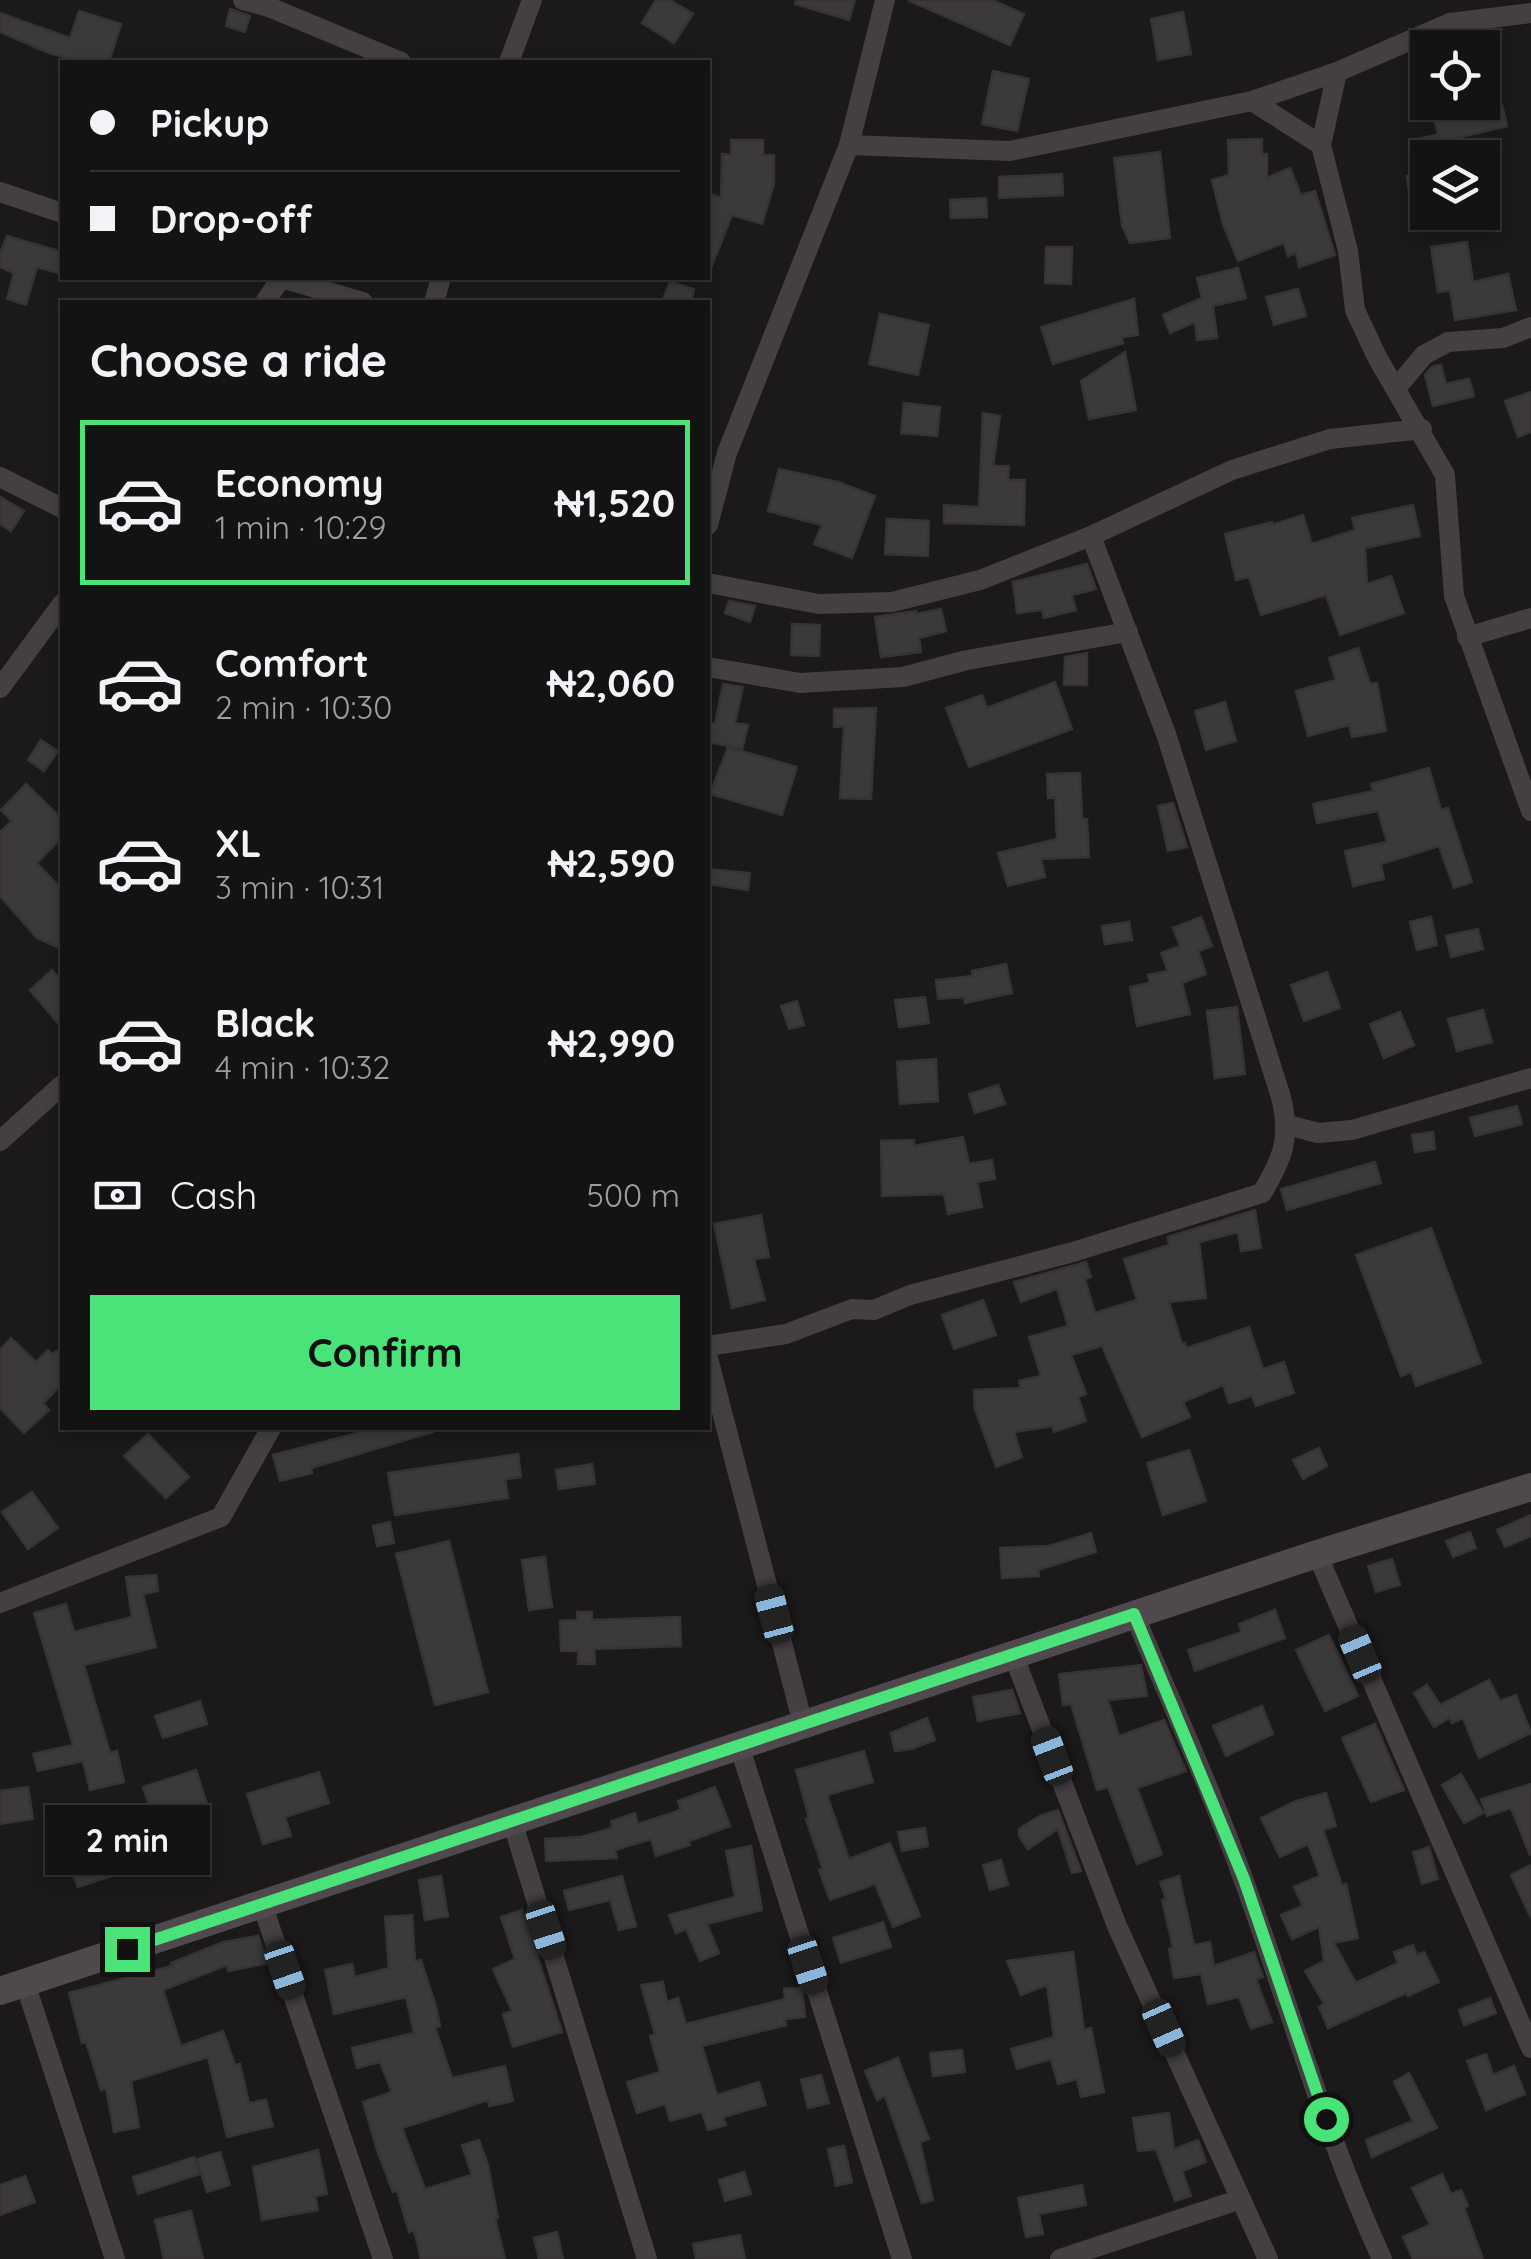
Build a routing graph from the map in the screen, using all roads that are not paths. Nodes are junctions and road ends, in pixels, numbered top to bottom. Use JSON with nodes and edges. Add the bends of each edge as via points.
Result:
{"nodes":[{"id":1,"x":243,"y":0,"type":"edge"},
{"id":2,"x":532,"y":0,"type":"edge"},
{"id":3,"x":885,"y":0,"type":"edge"},
{"id":4,"x":1531,"y":13,"type":"edge"},
{"id":5,"x":395,"y":60,"type":"edge"},
{"id":6,"x":510,"y":60,"type":"edge"},
{"id":7,"x":1337,"y":72,"type":"junction"},
{"id":8,"x":1252,"y":101,"type":"junction"},
{"id":9,"x":849,"y":144,"type":"junction"},
{"id":10,"x":1322,"y":144,"type":"junction"},
{"id":11,"x":0,"y":192,"type":"edge"},
{"id":12,"x":60,"y":212,"type":"edge"},
{"id":13,"x":288,"y":280,"type":"edge"},
{"id":14,"x":356,"y":300,"type":"edge"},
{"id":15,"x":1531,"y":327,"type":"edge"},
{"id":16,"x":1397,"y":387,"type":"junction"},
{"id":17,"x":1422,"y":429,"type":"junction"},
{"id":18,"x":717,"y":448,"type":"edge"},
{"id":19,"x":0,"y":478,"type":"edge"},
{"id":20,"x":60,"y":507,"type":"edge"},
{"id":21,"x":710,"y":508,"type":"edge"},
{"id":22,"x":1091,"y":536,"type":"junction"},
{"id":23,"x":710,"y":583,"type":"edge"},
{"id":24,"x":60,"y":607,"type":"edge"},
{"id":25,"x":1531,"y":618,"type":"edge"},
{"id":26,"x":1128,"y":632,"type":"junction"},
{"id":27,"x":1466,"y":637,"type":"junction"},
{"id":28,"x":710,"y":667,"type":"edge"},
{"id":29,"x":0,"y":688,"type":"edge"},
{"id":30,"x":1531,"y":811,"type":"edge"},
{"id":31,"x":1531,"y":1078,"type":"edge"},
{"id":32,"x":60,"y":1088,"type":"edge"},
{"id":33,"x":1288,"y":1125,"type":"junction"},
{"id":34,"x":0,"y":1141,"type":"edge"},
{"id":35,"x":710,"y":1346,"type":"edge"},
{"id":36,"x":710,"y":1366,"type":"edge"},
{"id":37,"x":270,"y":1430,"type":"edge"},
{"id":38,"x":1531,"y":1488,"type":"edge"},
{"id":39,"x":1317,"y":1554,"type":"junction"},
{"id":40,"x":0,"y":1603,"type":"edge"},
{"id":41,"x":1134,"y":1614,"type":"junction"},
{"id":42,"x":1013,"y":1654,"type":"junction"},
{"id":43,"x":802,"y":1724,"type":"junction"},
{"id":44,"x":738,"y":1745,"type":"junction"},
{"id":45,"x":512,"y":1820,"type":"junction"},
{"id":46,"x":262,"y":1904,"type":"junction"},
{"id":47,"x":13,"y":1987,"type":"edge"},
{"id":48,"x":1531,"y":2048,"type":"edge"},
{"id":49,"x":1241,"y":2199,"type":"junction"},
{"id":50,"x":116,"y":2259,"type":"edge"},
{"id":51,"x":383,"y":2259,"type":"edge"},
{"id":52,"x":647,"y":2259,"type":"edge"},
{"id":53,"x":902,"y":2259,"type":"edge"},
{"id":54,"x":1060,"y":2259,"type":"edge"},
{"id":55,"x":1268,"y":2259,"type":"edge"},
{"id":56,"x":1382,"y":2259,"type":"edge"}],
"edges":[{"from":1,"to":5,"type":"street"},
{"from":2,"to":6,"type":"street"},
{"from":3,"to":9,"type":"street"},
{"from":4,"to":7,"type":"street","via":[[1450,23]]},
{"from":7,"to":8,"type":"street"},
{"from":7,"to":10,"type":"street"},
{"from":8,"to":9,"type":"street","via":[[1010,151]]},
{"from":8,"to":10,"type":"street"},
{"from":9,"to":18,"type":"street"},
{"from":10,"to":16,"type":"street","via":[[1348,251],[1354,310]]},
{"from":11,"to":12,"type":"street"},
{"from":13,"to":14,"type":"street"},
{"from":15,"to":16,"type":"street","via":[[1503,338],[1448,342],[1424,354]]},
{"from":16,"to":17,"type":"street"},
{"from":17,"to":22,"type":"street","via":[[1330,440],[1232,470]]},
{"from":17,"to":27,"type":"street","via":[[1445,475],[1454,596]]},
{"from":18,"to":21,"type":"street"},
{"from":19,"to":20,"type":"street"},
{"from":22,"to":23,"type":"street","via":[[980,580],[892,602],[819,604]]},
{"from":22,"to":26,"type":"street"},
{"from":24,"to":29,"type":"street"},
{"from":25,"to":27,"type":"street"},
{"from":26,"to":28,"type":"street","via":[[903,677],[800,683]]},
{"from":26,"to":33,"type":"street"},
{"from":27,"to":30,"type":"street"},
{"from":31,"to":33,"type":"street","via":[[1352,1130],[1318,1133]]},
{"from":32,"to":34,"type":"street"},
{"from":33,"to":35,"type":"street","via":[[1280,1162],[1262,1192],[874,1310],[852,1309],[786,1334]]},
{"from":36,"to":43,"type":"street"},
{"from":37,"to":40,"type":"street","via":[[221,1518]]},
{"from":38,"to":39,"type":"main road"},
{"from":39,"to":41,"type":"main road"},
{"from":39,"to":48,"type":"street"},
{"from":41,"to":42,"type":"main road"},
{"from":41,"to":56,"type":"street","via":[[1244,1879]]},
{"from":42,"to":43,"type":"main road"},
{"from":42,"to":49,"type":"street","via":[[1117,1926]]},
{"from":43,"to":44,"type":"main road"},
{"from":44,"to":45,"type":"main road"},
{"from":44,"to":53,"type":"street"},
{"from":45,"to":46,"type":"main road"},
{"from":45,"to":52,"type":"street"},
{"from":46,"to":47,"type":"main road"},
{"from":46,"to":51,"type":"street"},
{"from":47,"to":50,"type":"street"},
{"from":49,"to":54,"type":"street"},
{"from":49,"to":55,"type":"street"}]}
